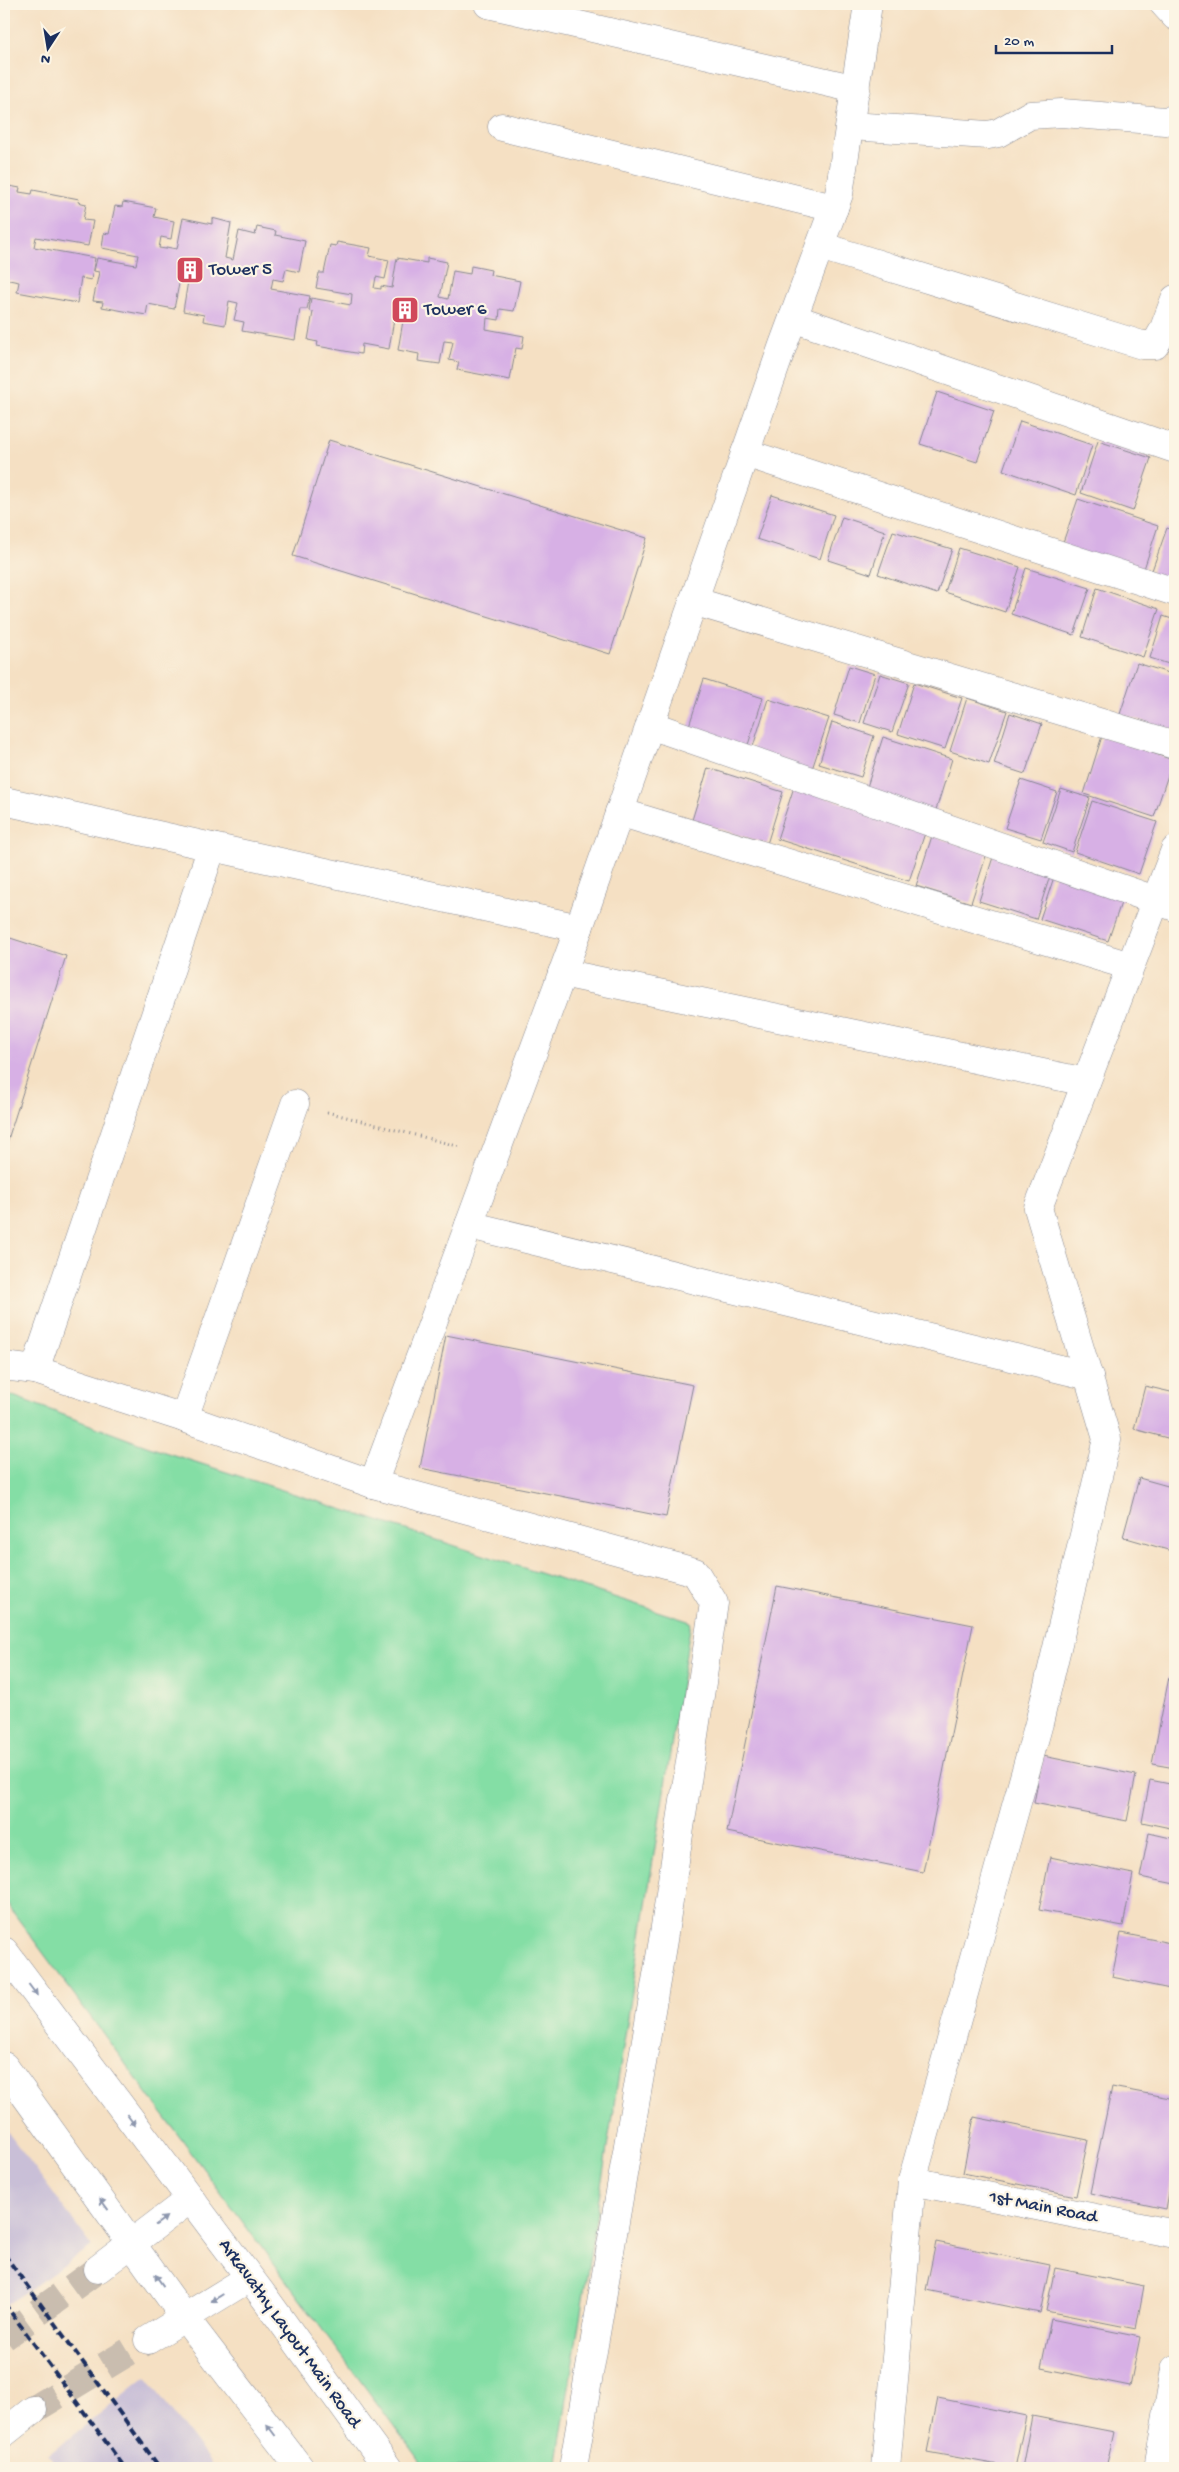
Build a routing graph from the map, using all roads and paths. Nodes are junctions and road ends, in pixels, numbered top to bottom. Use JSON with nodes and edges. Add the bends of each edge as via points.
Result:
{"nodes":[{"id":1,"x":488,"y":4,"type":"edge"},
{"id":2,"x":868,"y":4,"type":"edge"},
{"id":3,"x":1164,"y":4,"type":"edge"},
{"id":4,"x":1175,"y":16,"type":"edge"},
{"id":5,"x":856,"y":89,"type":"junction"},
{"id":6,"x":1175,"y":119,"type":"edge"},
{"id":7,"x":850,"y":126,"type":"junction"},
{"id":8,"x":502,"y":127,"type":"dead end"},
{"id":9,"x":834,"y":208,"type":"junction"},
{"id":10,"x":820,"y":246,"type":"junction"},
{"id":11,"x":1175,"y":299,"type":"edge"},
{"id":12,"x":793,"y":318,"type":"junction"},
{"id":13,"x":1175,"y":449,"type":"edge"},
{"id":14,"x":745,"y":453,"type":"junction"},
{"id":15,"x":1175,"y":592,"type":"edge"},
{"id":16,"x":693,"y":601,"type":"junction"},
{"id":17,"x":650,"y":725,"type":"junction"},
{"id":18,"x":1175,"y":745,"type":"edge"},
{"id":19,"x":4,"y":801,"type":"edge"},
{"id":20,"x":619,"y":812,"type":"junction"},
{"id":21,"x":212,"y":847,"type":"junction"},
{"id":22,"x":1175,"y":850,"type":"edge"},
{"id":23,"x":1165,"y":904,"type":"edge"},
{"id":24,"x":579,"y":928,"type":"junction"},
{"id":25,"x":1130,"y":966,"type":"junction"},
{"id":26,"x":562,"y":973,"type":"junction"},
{"id":27,"x":1086,"y":1082,"type":"junction"},
{"id":28,"x":295,"y":1104,"type":"joint"},
{"id":29,"x":494,"y":1156,"type":"junction"},
{"id":30,"x":469,"y":1225,"type":"junction"},
{"id":31,"x":4,"y":1366,"type":"edge"},
{"id":32,"x":35,"y":1370,"type":"junction"},
{"id":33,"x":1088,"y":1376,"type":"junction"},
{"id":34,"x":184,"y":1418,"type":"junction"},
{"id":35,"x":373,"y":1484,"type":"junction"},
{"id":36,"x":4,"y":1951,"type":"edge"},
{"id":37,"x":4,"y":2066,"type":"edge"},
{"id":38,"x":912,"y":2182,"type":"junction"},
{"id":39,"x":190,"y":2199,"type":"junction"},
{"id":40,"x":1175,"y":2234,"type":"edge"},
{"id":41,"x":132,"y":2243,"type":"junction"},
{"id":42,"x":98,"y":2270,"type":"tunnel mouth"},
{"id":43,"x":249,"y":2278,"type":"junction"},
{"id":44,"x":185,"y":2318,"type":"junction"},
{"id":45,"x":148,"y":2340,"type":"tunnel mouth"},
{"id":46,"x":1175,"y":2369,"type":"edge"},
{"id":47,"x":33,"y":2410,"type":"tunnel mouth"},
{"id":48,"x":4,"y":2433,"type":"edge"},
{"id":49,"x":300,"y":2468,"type":"edge"},
{"id":50,"x":388,"y":2468,"type":"edge"},
{"id":51,"x":573,"y":2468,"type":"edge"},
{"id":52,"x":886,"y":2468,"type":"edge"},
{"id":53,"x":1158,"y":2468,"type":"edge"}],
"edges":[{"from":1,"to":5,"type":"street"},
{"from":2,"to":5,"type":"street"},
{"from":3,"to":4,"type":"street"},
{"from":5,"to":7,"type":"street"},
{"from":6,"to":7,"type":"street","via":[[1165,121],[1062,113],[1030,115],[988,136]]},
{"from":7,"to":9,"type":"street"},
{"from":8,"to":9,"type":"street"},
{"from":9,"to":10,"type":"street"},
{"from":10,"to":11,"type":"street","via":[[1142,345],[1156,345]]},
{"from":10,"to":12,"type":"street"},
{"from":12,"to":13,"type":"street"},
{"from":12,"to":14,"type":"street"},
{"from":14,"to":15,"type":"street"},
{"from":14,"to":16,"type":"street"},
{"from":16,"to":17,"type":"street"},
{"from":16,"to":18,"type":"street"},
{"from":17,"to":20,"type":"street"},
{"from":17,"to":23,"type":"street"},
{"from":19,"to":21,"type":"street"},
{"from":20,"to":24,"type":"street"},
{"from":20,"to":25,"type":"street"},
{"from":21,"to":24,"type":"street"},
{"from":21,"to":32,"type":"street"},
{"from":22,"to":23,"type":"street"},
{"from":23,"to":25,"type":"street"},
{"from":24,"to":26,"type":"street"},
{"from":25,"to":27,"type":"street"},
{"from":26,"to":27,"type":"street"},
{"from":26,"to":29,"type":"street"},
{"from":27,"to":33,"type":"street","via":[[1038,1208]]},
{"from":28,"to":29,"type":"path"},
{"from":28,"to":34,"type":"street"},
{"from":29,"to":30,"type":"street"},
{"from":30,"to":33,"type":"street"},
{"from":30,"to":35,"type":"street"},
{"from":31,"to":32,"type":"street"},
{"from":32,"to":34,"type":"street"},
{"from":33,"to":38,"type":"street","via":[[1107,1439],[1039,1723]]},
{"from":34,"to":35,"type":"street"},
{"from":35,"to":51,"type":"street","via":[[695,1572],[714,1603],[663,1940]]},
{"from":36,"to":39,"type":"street","name":"Arkavathy Layout Main Road","one_way":true},
{"from":41,"to":37,"type":"street","one_way":true},
{"from":38,"to":40,"type":"street","name":"1st Main Road"},
{"from":38,"to":52,"type":"street"},
{"from":41,"to":39,"type":"street","one_way":true},
{"from":39,"to":43,"type":"street","name":"Arkavathy Layout Main Road"},
{"from":41,"to":42,"type":"street"},
{"from":44,"to":41,"type":"street","one_way":true},
{"from":43,"to":44,"type":"street","one_way":true},
{"from":43,"to":50,"type":"street","name":"Arkavathy Layout Main Road"},
{"from":44,"to":45,"type":"street"},
{"from":49,"to":44,"type":"street","one_way":true},
{"from":46,"to":53,"type":"street"},
{"from":47,"to":48,"type":"street"}]}
